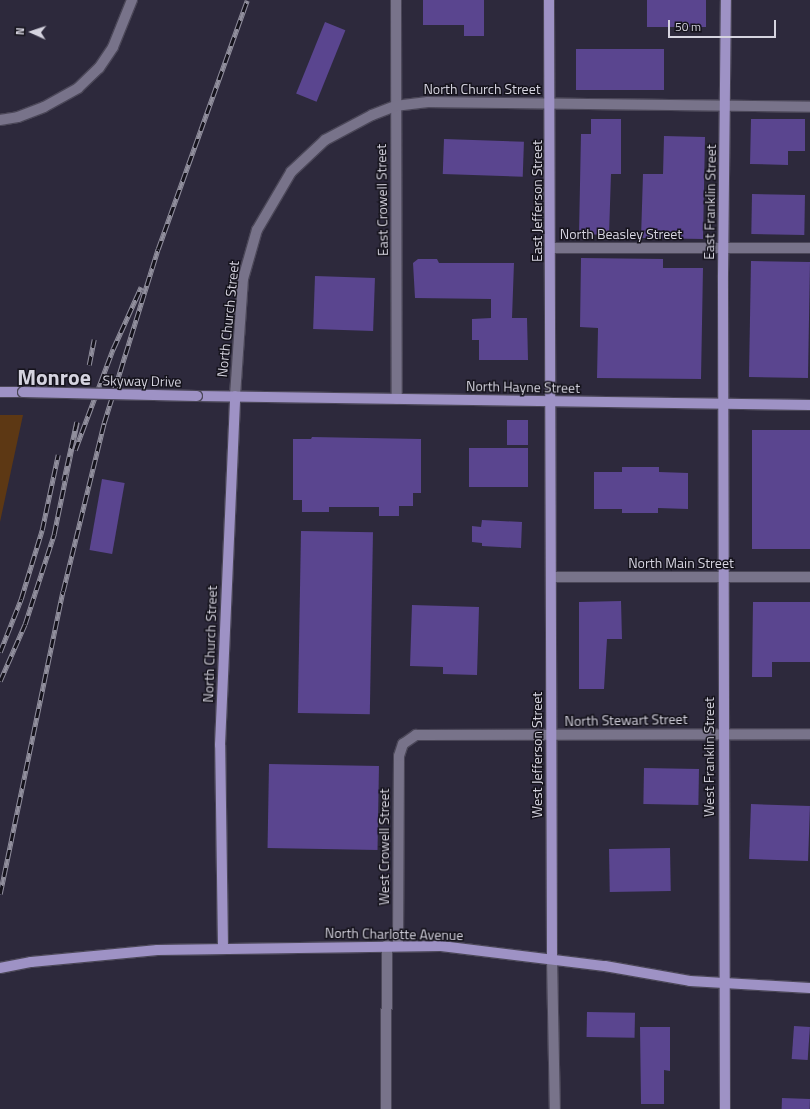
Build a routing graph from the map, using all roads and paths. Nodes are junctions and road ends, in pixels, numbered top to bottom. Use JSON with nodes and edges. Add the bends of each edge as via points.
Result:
{"nodes":[{"id":1,"x":132,"y":0,"type":"edge"},
{"id":2,"x":396,"y":0,"type":"edge"},
{"id":3,"x":549,"y":0,"type":"edge"},
{"id":4,"x":726,"y":0,"type":"edge"},
{"id":5,"x":550,"y":103,"type":"junction"},
{"id":6,"x":395,"y":106,"type":"junction"},
{"id":7,"x":725,"y":107,"type":"junction"},
{"id":8,"x":810,"y":107,"type":"edge"},
{"id":9,"x":0,"y":120,"type":"edge"},
{"id":10,"x":723,"y":247,"type":"junction"},
{"id":11,"x":551,"y":248,"type":"junction"},
{"id":12,"x":810,"y":248,"type":"edge"},
{"id":13,"x":0,"y":392,"type":"edge"},
{"id":14,"x":235,"y":396,"type":"junction"},
{"id":15,"x":396,"y":399,"type":"junction"},
{"id":16,"x":552,"y":401,"type":"junction"},
{"id":17,"x":724,"y":404,"type":"junction"},
{"id":18,"x":810,"y":405,"type":"edge"},
{"id":19,"x":551,"y":577,"type":"junction"},
{"id":20,"x":723,"y":577,"type":"junction"},
{"id":21,"x":810,"y":578,"type":"edge"},
{"id":22,"x":723,"y":733,"type":"junction"},
{"id":23,"x":810,"y":734,"type":"edge"},
{"id":24,"x":551,"y":735,"type":"junction"},
{"id":25,"x":401,"y":749,"type":"joint"},
{"id":26,"x":387,"y":945,"type":"junction"},
{"id":27,"x":398,"y":945,"type":"junction"},
{"id":28,"x":223,"y":948,"type":"junction"},
{"id":29,"x":552,"y":959,"type":"junction"},
{"id":30,"x":0,"y":968,"type":"edge"},
{"id":31,"x":723,"y":984,"type":"junction"},
{"id":32,"x":810,"y":988,"type":"edge"},
{"id":33,"x":386,"y":1109,"type":"edge"},
{"id":34,"x":555,"y":1109,"type":"edge"},
{"id":35,"x":725,"y":1109,"type":"edge"}],
"edges":[{"from":1,"to":9,"type":"street","via":[[114,47],[99,68],[83,83],[44,107],[18,117]]},
{"from":2,"to":6,"type":"street","name":"East Crowell Street"},
{"from":3,"to":5,"type":"main road","name":"East Jefferson Street"},
{"from":4,"to":7,"type":"main road","name":"East Franklin Street"},
{"from":5,"to":6,"type":"street","name":"North Church Street","via":[[434,102]]},
{"from":5,"to":7,"type":"street","name":"North Church Street"},
{"from":5,"to":11,"type":"main road","name":"East Jefferson Street"},
{"from":6,"to":14,"type":"street","name":"North Church Street","via":[[325,140],[291,172],[272,201],[257,230],[244,279]]},
{"from":6,"to":15,"type":"street","name":"East Crowell Street"},
{"from":7,"to":8,"type":"street","name":"North Church Street"},
{"from":7,"to":10,"type":"main road","name":"East Franklin Street"},
{"from":10,"to":11,"type":"street","name":"North Beasley Street"},
{"from":10,"to":12,"type":"street","name":"North Beasley Street"},
{"from":10,"to":17,"type":"main road","name":"East Franklin Street"},
{"from":11,"to":16,"type":"main road","name":"East Jefferson Street"},
{"from":13,"to":14,"type":"main road","name":"Skyway Drive","bridge":true},
{"from":14,"to":15,"type":"main road","name":"North Hayne Street"},
{"from":14,"to":28,"type":"main road","name":"North Church Street","via":[[220,745]]},
{"from":15,"to":16,"type":"main road","name":"North Hayne Street"},
{"from":16,"to":17,"type":"main road","name":"North Hayne Street"},
{"from":16,"to":19,"type":"main road","name":"West Jefferson Street"},
{"from":17,"to":18,"type":"main road","name":"North Hayne Street"},
{"from":17,"to":20,"type":"main road","name":"West Franklin Street"},
{"from":19,"to":20,"type":"street","name":"North Main Street"},
{"from":19,"to":24,"type":"main road","name":"West Jefferson Street"},
{"from":20,"to":21,"type":"street","name":"North Main Street"},
{"from":20,"to":22,"type":"main road","name":"West Franklin Street"},
{"from":22,"to":23,"type":"street","name":"North Stewart Street"},
{"from":22,"to":24,"type":"street","name":"North Stewart Street"},
{"from":22,"to":31,"type":"main road","name":"West Franklin Street"},
{"from":24,"to":25,"type":"street","name":"North Stewart Street","via":[[416,735],[407,740]]},
{"from":24,"to":29,"type":"main road","name":"West Jefferson Street"},
{"from":25,"to":27,"type":"street","name":"West Crowell Street"},
{"from":26,"to":27,"type":"main road","name":"North Charlotte Avenue"},
{"from":26,"to":28,"type":"main road","name":"North Charlotte Avenue"},
{"from":26,"to":33,"type":"street"},
{"from":27,"to":29,"type":"main road","name":"North Charlotte Avenue","via":[[441,946]]},
{"from":28,"to":30,"type":"main road","name":"North Charlotte Avenue","via":[[146,950],[31,962]]},
{"from":29,"to":31,"type":"main road","name":"North Charlotte Avenue"},
{"from":29,"to":34,"type":"street","name":"West Jefferson Street"},
{"from":31,"to":32,"type":"main road","name":"North Charlotte Avenue"},
{"from":31,"to":35,"type":"main road","name":"West Franklin Street"}]}
